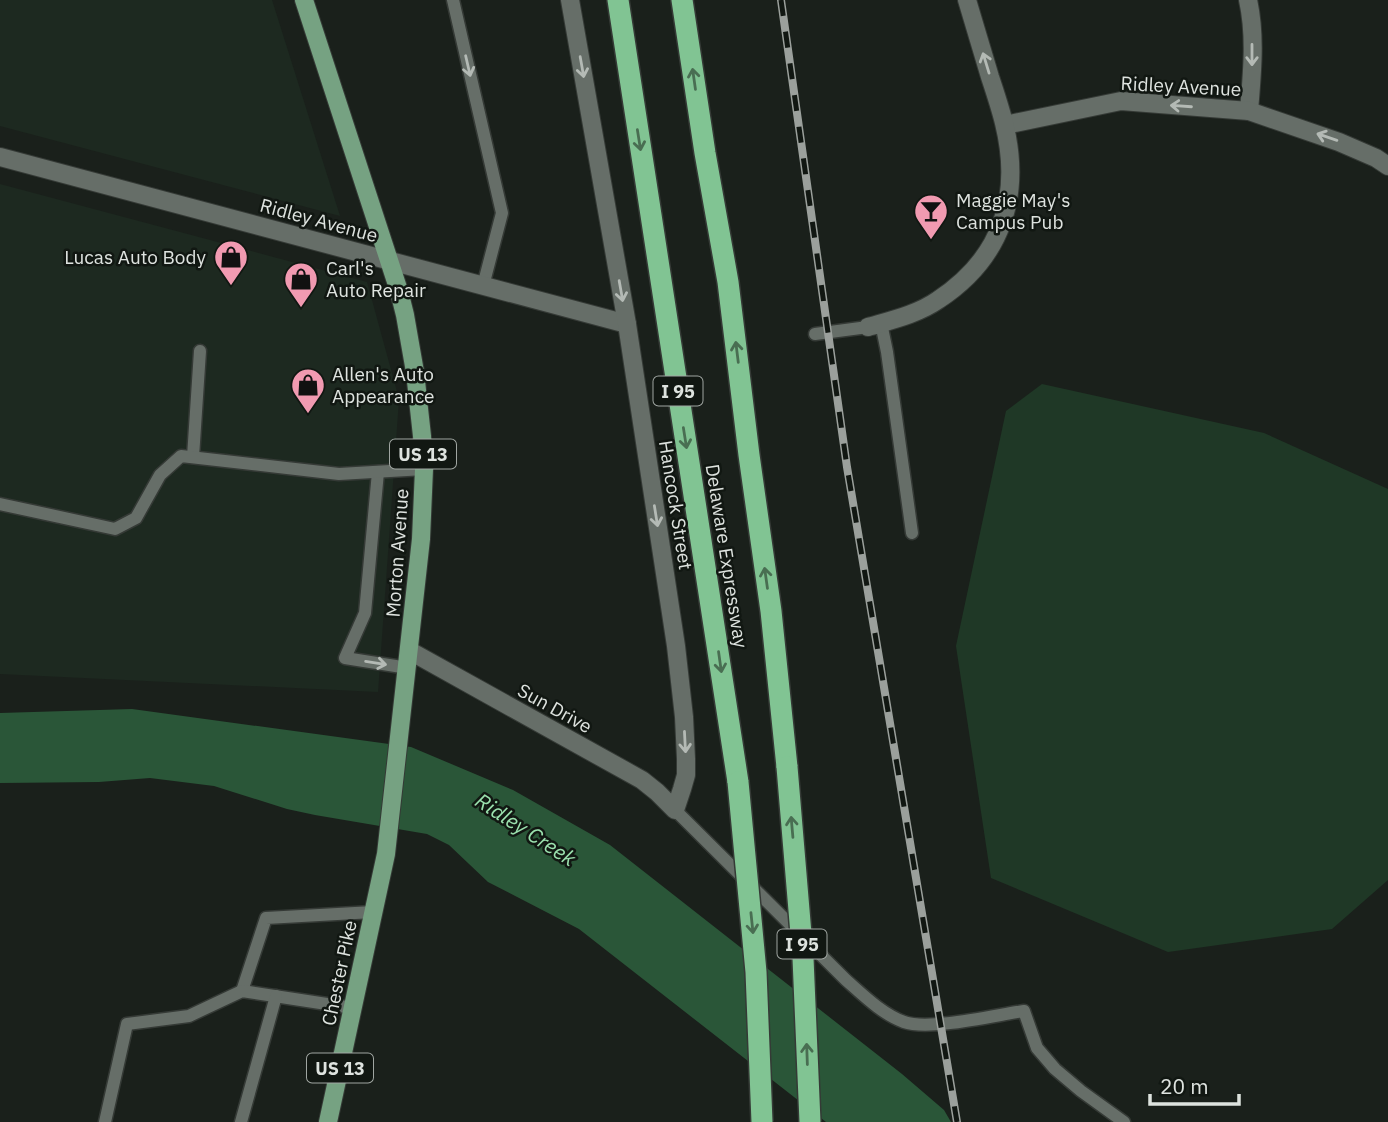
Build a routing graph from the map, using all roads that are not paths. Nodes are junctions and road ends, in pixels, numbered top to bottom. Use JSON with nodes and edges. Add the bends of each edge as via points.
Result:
{"nodes":[{"id":1,"x":304,"y":0,"type":"edge"},
{"id":2,"x":453,"y":0,"type":"edge"},
{"id":3,"x":570,"y":0,"type":"edge"},
{"id":4,"x":618,"y":0,"type":"edge"},
{"id":5,"x":682,"y":0,"type":"edge"},
{"id":6,"x":967,"y":0,"type":"edge"},
{"id":7,"x":1248,"y":0,"type":"edge"},
{"id":8,"x":1249,"y":111,"type":"junction"},
{"id":9,"x":1004,"y":125,"type":"junction"},
{"id":10,"x":0,"y":157,"type":"edge"},
{"id":11,"x":1388,"y":166,"type":"edge"},
{"id":12,"x":389,"y":261,"type":"junction"},
{"id":13,"x":483,"y":286,"type":"junction"},
{"id":14,"x":627,"y":324,"type":"junction"},
{"id":15,"x":875,"y":325,"type":"junction"},
{"id":16,"x":815,"y":334,"type":"dead end"},
{"id":17,"x":200,"y":351,"type":"dead end"},
{"id":18,"x":193,"y":457,"type":"junction"},
{"id":19,"x":424,"y":468,"type":"junction"},
{"id":20,"x":378,"y":472,"type":"junction"},
{"id":21,"x":0,"y":504,"type":"edge"},
{"id":22,"x":912,"y":533,"type":"dead end"},
{"id":23,"x":409,"y":660,"type":"junction"},
{"id":24,"x":675,"y":810,"type":"junction"},
{"id":25,"x":389,"y":832,"type":"joint"},
{"id":26,"x":373,"y":912,"type":"junction"},
{"id":27,"x":242,"y":991,"type":"junction"},
{"id":28,"x":276,"y":996,"type":"junction"},
{"id":29,"x":353,"y":1008,"type":"junction"},
{"id":30,"x":105,"y":1122,"type":"edge"},
{"id":31,"x":241,"y":1122,"type":"edge"},
{"id":32,"x":328,"y":1122,"type":"edge"},
{"id":33,"x":762,"y":1122,"type":"edge"},
{"id":34,"x":810,"y":1122,"type":"edge"},
{"id":35,"x":1124,"y":1122,"type":"edge"}],
"edges":[{"from":1,"to":12,"type":"main road","name":"Morton Avenue","number":"US 13"},
{"from":2,"to":13,"type":"lane","one_way":true,"via":[[502,213]]},
{"from":3,"to":14,"type":"street","name":"Hancock Street","one_way":true},
{"from":4,"to":33,"type":"highway","name":"Delaware Expressway","number":"I 95","one_way":true,"bridge":true,"via":[[738,782],[757,972]]},
{"from":34,"to":5,"type":"highway","name":"Delaware Expressway","number":"I 95","one_way":true,"bridge":true,"via":[[803,958],[771,611],[728,282]]},
{"from":9,"to":6,"type":"street","one_way":true},
{"from":7,"to":8,"type":"street","one_way":true,"via":[[1253,58]]},
{"from":8,"to":9,"type":"street","name":"Ridley Avenue","one_way":true,"via":[[1121,101]]},
{"from":11,"to":8,"type":"street","name":"Ridley Avenue","one_way":true,"via":[[1339,142]]},
{"from":9,"to":15,"type":"street","via":[[1010,162],[1007,210],[987,254],[937,301]]},
{"from":10,"to":12,"type":"street","name":"Ridley Avenue"},
{"from":12,"to":13,"type":"street","name":"Ridley Avenue"},
{"from":12,"to":19,"type":"main road","name":"Morton Avenue","number":"US 13","via":[[415,372]]},
{"from":13,"to":14,"type":"street","name":"Ridley Avenue"},
{"from":14,"to":24,"type":"street","name":"Hancock Street","one_way":true,"via":[[684,718],[686,775]]},
{"from":15,"to":16,"type":"lane"},
{"from":15,"to":22,"type":"lane","via":[[887,352]]},
{"from":17,"to":18,"type":"lane"},
{"from":18,"to":20,"type":"lane","via":[[339,474]]},
{"from":18,"to":21,"type":"lane","via":[[181,456],[160,475],[136,518],[116,528]]},
{"from":19,"to":20,"type":"lane"},
{"from":19,"to":23,"type":"main road","name":"Morton Avenue","number":"US 13"},
{"from":20,"to":23,"type":"lane","one_way":true,"via":[[365,613],[345,658]]},
{"from":23,"to":24,"type":"street","name":"Sun Drive","via":[[642,780]]},
{"from":23,"to":25,"type":"main road","name":"Morton Avenue","number":"US 13"},
{"from":24,"to":35,"type":"lane","via":[[846,980],[889,1014],[904,1022],[933,1024],[1024,1011],[1037,1048],[1055,1069]]},
{"from":25,"to":26,"type":"main road","name":"Chester Pike","number":"US 13"},
{"from":26,"to":27,"type":"lane","via":[[266,918]]},
{"from":26,"to":29,"type":"main road","name":"Chester Pike","number":"US 13"},
{"from":27,"to":28,"type":"lane"},
{"from":27,"to":30,"type":"lane","via":[[189,1016],[127,1024]]},
{"from":28,"to":29,"type":"lane"},
{"from":28,"to":31,"type":"lane"},
{"from":29,"to":32,"type":"main road","name":"Chester Pike","number":"US 13"}]}
